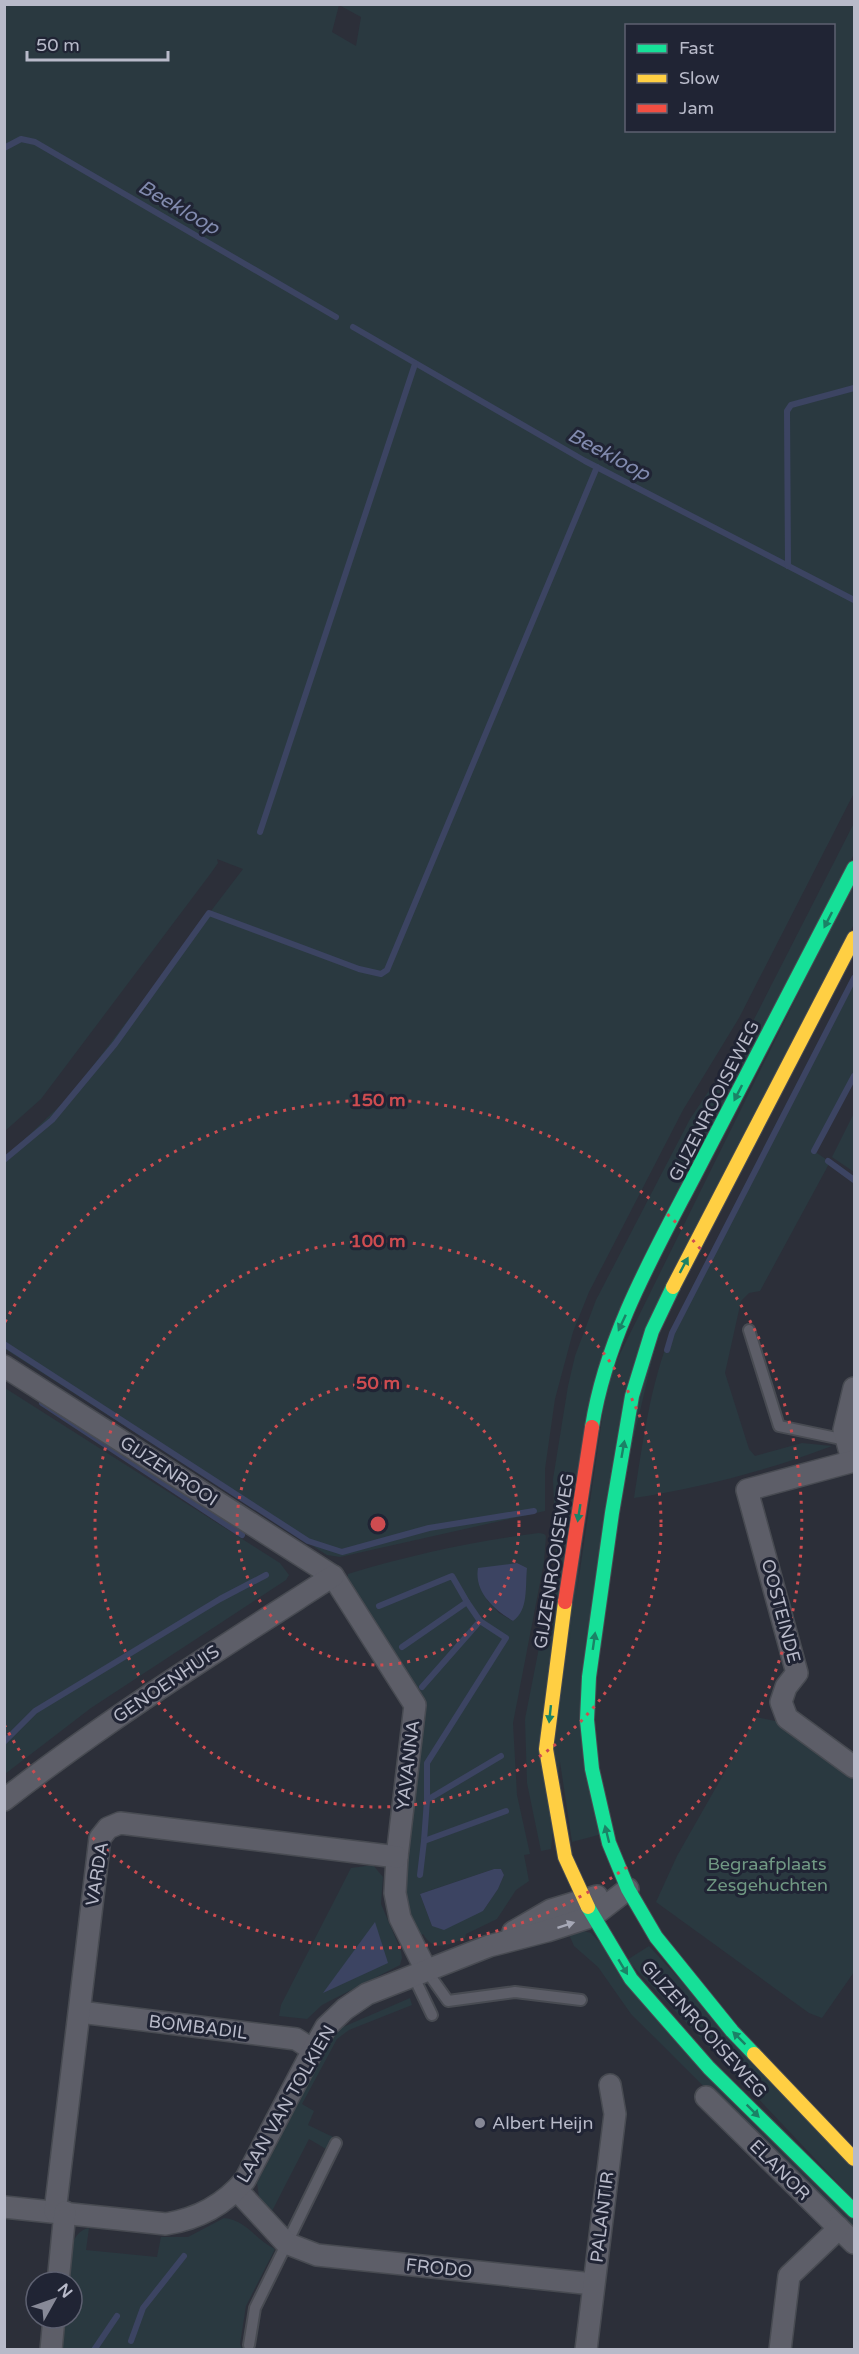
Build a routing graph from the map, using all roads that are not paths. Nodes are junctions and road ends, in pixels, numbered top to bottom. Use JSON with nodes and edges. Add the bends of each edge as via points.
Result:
{"nodes":[{"id":1,"x":855,"y":868,"type":"edge"},
{"id":2,"x":855,"y":938,"type":"edge"},
{"id":3,"x":749,"y":1330,"type":"dead end"},
{"id":4,"x":4,"y":1366,"type":"edge"},
{"id":5,"x":855,"y":1388,"type":"edge"},
{"id":6,"x":851,"y":1454,"type":"edge"},
{"id":7,"x":333,"y":1576,"type":"junction"},
{"id":8,"x":855,"y":1767,"type":"edge"},
{"id":9,"x":4,"y":1800,"type":"edge"},
{"id":10,"x":397,"y":1857,"type":"junction"},
{"id":11,"x":628,"y":1889,"type":"junction"},
{"id":12,"x":588,"y":1908,"type":"junction"},
{"id":13,"x":420,"y":1973,"type":"junction"},
{"id":14,"x":581,"y":2000,"type":"dead end"},
{"id":15,"x":80,"y":2012,"type":"junction"},
{"id":16,"x":432,"y":2015,"type":"dead end"},
{"id":17,"x":312,"y":2050,"type":"junction"},
{"id":18,"x":610,"y":2085,"type":"dead end"},
{"id":19,"x":706,"y":2097,"type":"dead end"},
{"id":20,"x":336,"y":2143,"type":"dead end"},
{"id":21,"x":855,"y":2159,"type":"edge"},
{"id":22,"x":237,"y":2190,"type":"junction"},
{"id":23,"x":4,"y":2207,"type":"edge"},
{"id":24,"x":855,"y":2211,"type":"edge"},
{"id":25,"x":60,"y":2212,"type":"junction"},
{"id":26,"x":838,"y":2227,"type":"junction"},
{"id":27,"x":286,"y":2243,"type":"junction"},
{"id":28,"x":855,"y":2243,"type":"edge"},
{"id":29,"x":58,"y":2270,"type":"edge"},
{"id":30,"x":593,"y":2284,"type":"junction"},
{"id":31,"x":53,"y":2330,"type":"edge"},
{"id":32,"x":249,"y":2345,"type":"dead end"},
{"id":33,"x":51,"y":2349,"type":"edge"},
{"id":34,"x":586,"y":2349,"type":"edge"},
{"id":35,"x":780,"y":2349,"type":"edge"}],
"edges":[{"from":1,"to":12,"type":"main road","name":"GIJZENROOISEWEG","one_way":true,"via":[[651,1260],[615,1337],[596,1408],[546,1749],[565,1857]]},
{"from":11,"to":2,"type":"main road","name":"GIJZENROOISEWEG","one_way":true,"via":[[607,1834],[592,1769],[587,1720],[595,1629],[632,1396],[652,1331],[675,1283]]},
{"from":3,"to":6,"type":"lane","via":[[779,1426]]},
{"from":4,"to":7,"type":"street","name":"GIJZENROOI"},
{"from":5,"to":6,"type":"street","via":[[843,1430]]},
{"from":6,"to":8,"type":"street","name":"OOSTEINDE","via":[[747,1490],[797,1673],[781,1702],[787,1718]]},
{"from":7,"to":9,"type":"street","name":"GENOENHUIS","via":[[67,1750]]},
{"from":7,"to":10,"type":"street","name":"YAVANNA","via":[[415,1705]]},
{"from":10,"to":13,"type":"street","name":"YAVANNA","via":[[395,1893]]},
{"from":10,"to":15,"type":"street","name":"VARDA","via":[[120,1823],[108,1828],[100,1838]]},
{"from":11,"to":12,"type":"street","name":"LAAN VAN TOLKIEN"},
{"from":21,"to":11,"type":"main road","name":"GIJZENROOISEWEG","one_way":true,"via":[[732,2031],[656,1937]]},
{"from":12,"to":13,"type":"street","name":"LAAN VAN TOLKIEN","via":[[547,1931],[489,1946]]},
{"from":12,"to":24,"type":"main road","name":"GIJZENROOISEWEG","one_way":true,"via":[[631,1979],[709,2068]]},
{"from":13,"to":14,"type":"lane","via":[[448,2001],[515,1992]]},
{"from":13,"to":16,"type":"lane"},
{"from":13,"to":17,"type":"street","name":"LAAN VAN TOLKIEN","via":[[367,1994],[345,2009],[326,2027]]},
{"from":15,"to":17,"type":"street","name":"BOMBADIL","via":[[296,2039]]},
{"from":15,"to":25,"type":"street","name":"VARDA"},
{"from":17,"to":22,"type":"street","name":"LAAN VAN TOLKIEN"},
{"from":18,"to":30,"type":"street","name":"PALANTIR","via":[[615,2114]]},
{"from":19,"to":26,"type":"street","name":"ELANOR"},
{"from":20,"to":27,"type":"lane"},
{"from":22,"to":25,"type":"street","name":"LAAN VAN TOLKIEN","via":[[207,2211],[166,2224]]},
{"from":22,"to":27,"type":"street","name":"FRODO"},
{"from":23,"to":25,"type":"street","name":"LAAN VAN TOLKIEN"},
{"from":25,"to":29,"type":"street","name":"VARDA"},
{"from":26,"to":28,"type":"street","name":"ELANOR"},
{"from":26,"to":35,"type":"street","via":[[789,2276]]},
{"from":27,"to":30,"type":"street","name":"FRODO","via":[[317,2255]]},
{"from":27,"to":32,"type":"lane","via":[[255,2308]]},
{"from":30,"to":34,"type":"street","name":"PALANTIR"},
{"from":31,"to":33,"type":"street"}]}
